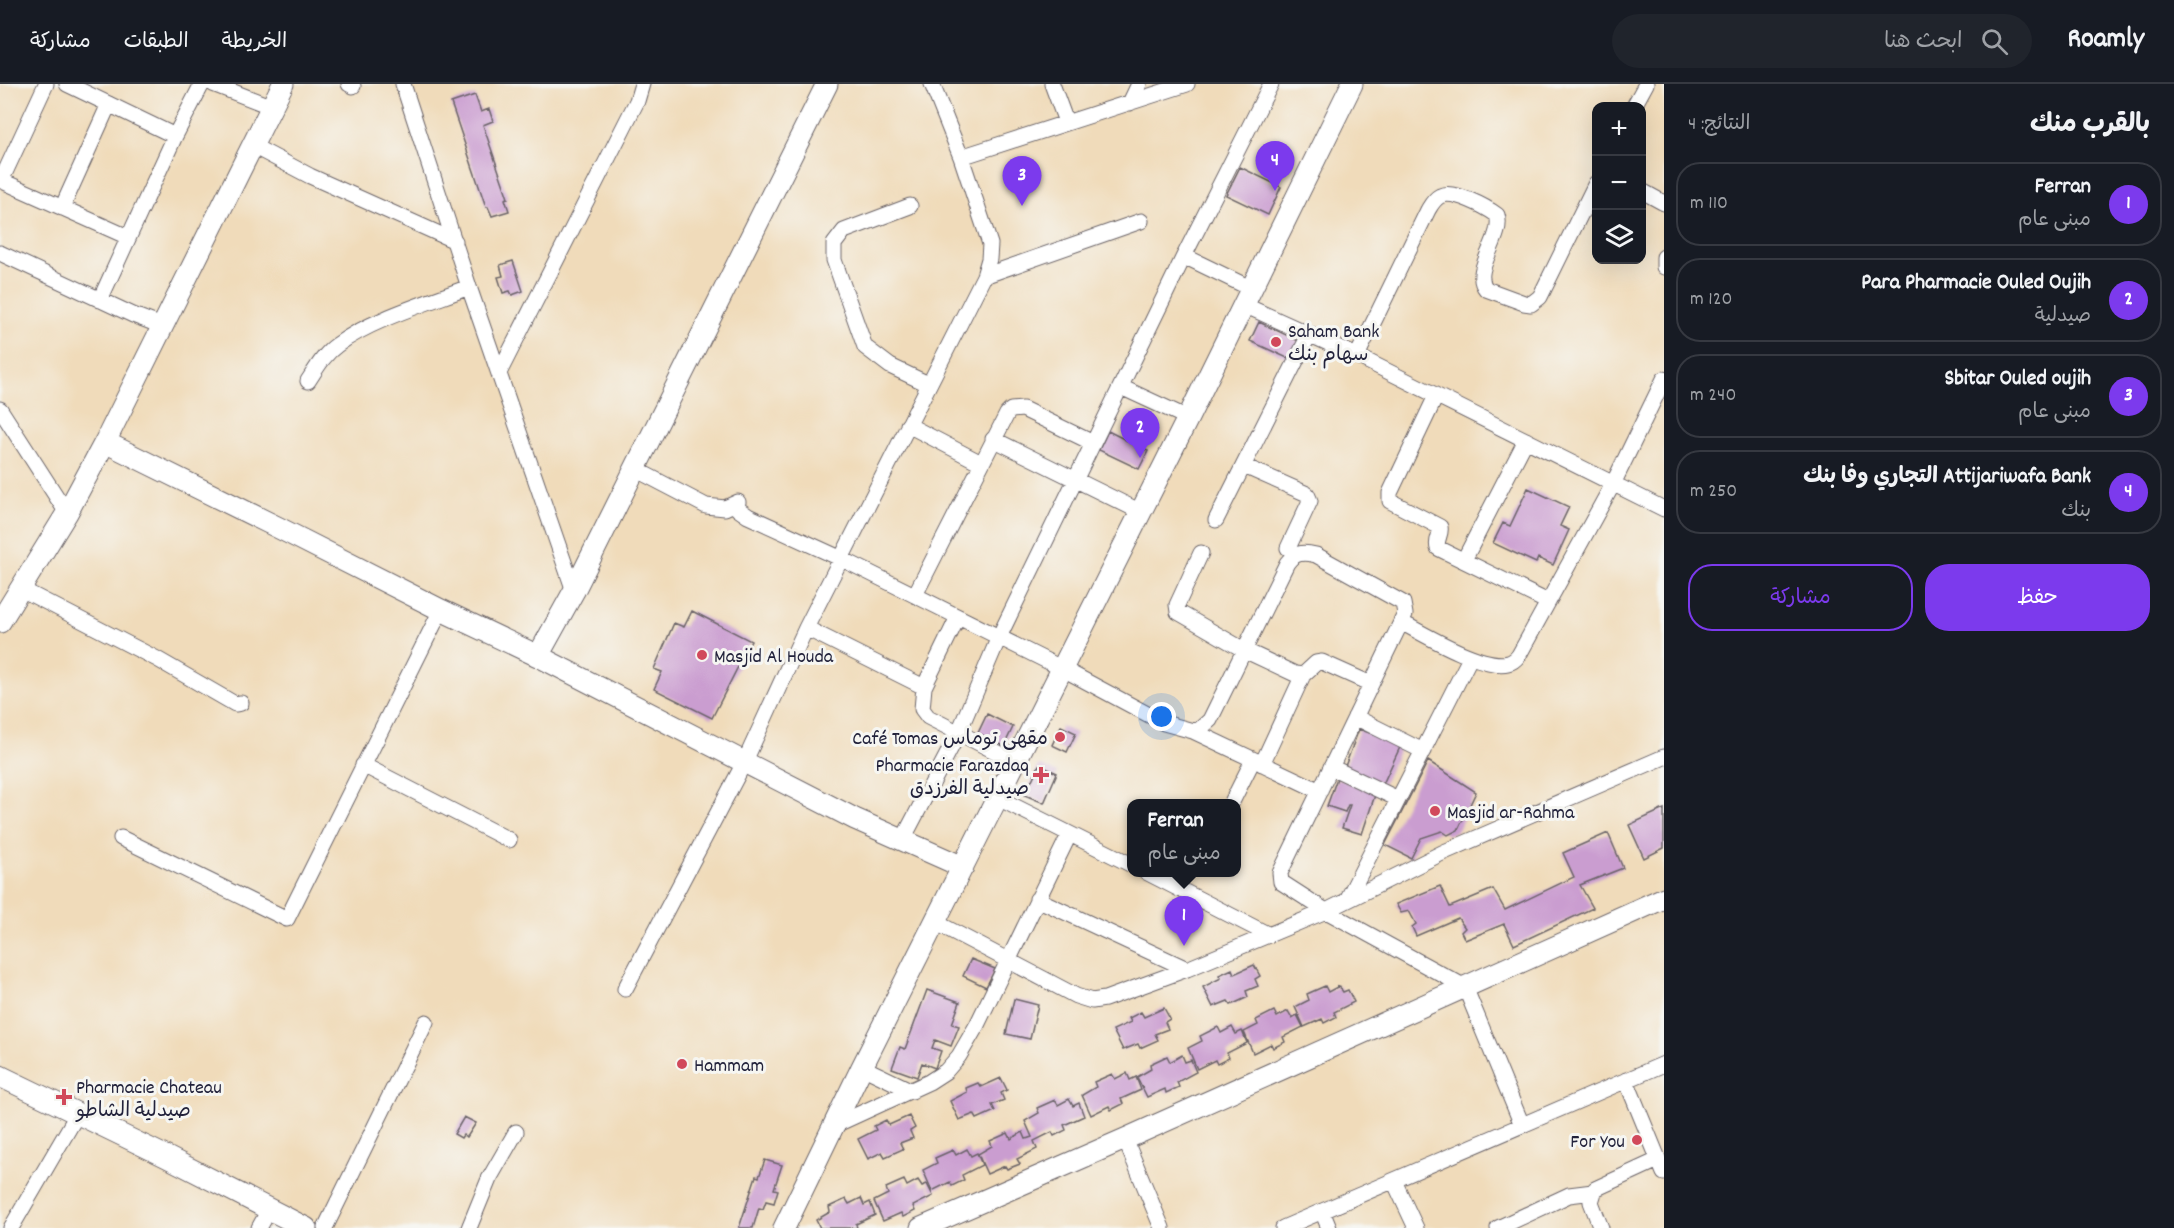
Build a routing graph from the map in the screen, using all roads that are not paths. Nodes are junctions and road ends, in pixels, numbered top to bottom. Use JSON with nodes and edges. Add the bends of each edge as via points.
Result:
{"nodes":[{"id":1,"x":46,"y":84,"type":"edge"},
{"id":2,"x":67,"y":84,"type":"edge"},
{"id":3,"x":202,"y":84,"type":"edge"},
{"id":4,"x":213,"y":84,"type":"edge"},
{"id":5,"x":284,"y":84,"type":"edge"},
{"id":6,"x":403,"y":84,"type":"edge"},
{"id":7,"x":642,"y":84,"type":"edge"},
{"id":8,"x":827,"y":84,"type":"edge"},
{"id":9,"x":932,"y":84,"type":"edge"},
{"id":10,"x":1052,"y":84,"type":"edge"},
{"id":11,"x":1139,"y":84,"type":"edge"},
{"id":12,"x":1187,"y":84,"type":"edge"},
{"id":13,"x":1271,"y":84,"type":"edge"},
{"id":14,"x":1352,"y":84,"type":"edge"},
{"id":15,"x":1646,"y":84,"type":"edge"},
{"id":16,"x":1637,"y":102,"type":"edge"},
{"id":17,"x":1131,"y":103,"type":"junction"},
{"id":18,"x":109,"y":105,"type":"junction"},
{"id":19,"x":272,"y":107,"type":"junction"},
{"id":20,"x":1066,"y":122,"type":"junction"},
{"id":21,"x":176,"y":136,"type":"junction"},
{"id":22,"x":254,"y":146,"type":"junction"},
{"id":23,"x":961,"y":157,"type":"junction"},
{"id":24,"x":1,"y":181,"type":"edge"},
{"id":25,"x":1592,"y":191,"type":"edge"},
{"id":26,"x":1646,"y":194,"type":"edge"},
{"id":27,"x":1664,"y":203,"type":"edge"},
{"id":28,"x":910,"y":206,"type":"dead end"},
{"id":29,"x":62,"y":208,"type":"junction"},
{"id":30,"x":1141,"y":221,"type":"dead end"},
{"id":31,"x":128,"y":237,"type":"junction"},
{"id":32,"x":455,"y":241,"type":"junction"},
{"id":33,"x":0,"y":253,"type":"edge"},
{"id":34,"x":1184,"y":256,"type":"junction"},
{"id":35,"x":1664,"y":256,"type":"edge"},
{"id":36,"x":1664,"y":267,"type":"edge"},
{"id":37,"x":984,"y":276,"type":"junction"},
{"id":38,"x":470,"y":287,"type":"junction"},
{"id":39,"x":1248,"y":297,"type":"junction"},
{"id":40,"x":100,"y":300,"type":"junction"},
{"id":41,"x":162,"y":326,"type":"junction"},
{"id":42,"x":1310,"y":335,"type":"junction"},
{"id":43,"x":1357,"y":356,"type":"junction"},
{"id":44,"x":499,"y":373,"type":"junction"},
{"id":45,"x":1664,"y":379,"type":"edge"},
{"id":46,"x":308,"y":381,"type":"dead end"},
{"id":47,"x":928,"y":384,"type":"junction"},
{"id":48,"x":1121,"y":387,"type":"junction"},
{"id":49,"x":1436,"y":396,"type":"junction"},
{"id":50,"x":0,"y":409,"type":"edge"},
{"id":51,"x":1188,"y":418,"type":"junction"},
{"id":52,"x":908,"y":425,"type":"junction"},
{"id":53,"x":993,"y":439,"type":"junction"},
{"id":54,"x":1526,"y":440,"type":"junction"},
{"id":55,"x":105,"y":442,"type":"junction"},
{"id":56,"x":1093,"y":443,"type":"junction"},
{"id":57,"x":981,"y":463,"type":"junction"},
{"id":58,"x":1244,"y":466,"type":"junction"},
{"id":59,"x":635,"y":469,"type":"junction"},
{"id":60,"x":1076,"y":480,"type":"junction"},
{"id":61,"x":1613,"y":484,"type":"junction"},
{"id":62,"x":1664,"y":509,"type":"edge"},
{"id":63,"x":67,"y":513,"type":"junction"},
{"id":64,"x":1141,"y":513,"type":"junction"},
{"id":65,"x":1216,"y":520,"type":"dead end"},
{"id":66,"x":1288,"y":548,"type":"dead end"},
{"id":67,"x":1201,"y":553,"type":"dead end"},
{"id":68,"x":842,"y":559,"type":"junction"},
{"id":69,"x":1464,"y":560,"type":"junction"},
{"id":70,"x":21,"y":589,"type":"junction"},
{"id":71,"x":574,"y":591,"type":"junction"},
{"id":72,"x":915,"y":596,"type":"junction"},
{"id":73,"x":1548,"y":602,"type":"junction"},
{"id":74,"x":441,"y":610,"type":"junction"},
{"id":75,"x":958,"y":617,"type":"junction"},
{"id":76,"x":0,"y":621,"type":"edge"},
{"id":77,"x":1401,"y":622,"type":"junction"},
{"id":78,"x":806,"y":628,"type":"junction"},
{"id":79,"x":999,"y":638,"type":"junction"},
{"id":80,"x":1244,"y":650,"type":"junction"},
{"id":81,"x":538,"y":656,"type":"junction"},
{"id":82,"x":1470,"y":658,"type":"junction"},
{"id":83,"x":1063,"y":669,"type":"junction"},
{"id":84,"x":1303,"y":675,"type":"junction"},
{"id":85,"x":1371,"y":684,"type":"junction"},
{"id":86,"x":924,"y":687,"type":"junction"},
{"id":87,"x":241,"y":703,"type":"dead end"},
{"id":88,"x":1355,"y":717,"type":"junction"},
{"id":89,"x":1193,"y":731,"type":"junction"},
{"id":90,"x":958,"y":734,"type":"junction"},
{"id":91,"x":1423,"y":751,"type":"junction"},
{"id":92,"x":1664,"y":757,"type":"edge"},
{"id":93,"x":745,"y":761,"type":"junction"},
{"id":94,"x":1016,"y":762,"type":"junction"},
{"id":95,"x":1258,"y":762,"type":"junction"},
{"id":96,"x":363,"y":765,"type":"junction"},
{"id":97,"x":1331,"y":767,"type":"junction"},
{"id":98,"x":1320,"y":791,"type":"junction"},
{"id":99,"x":998,"y":798,"type":"junction"},
{"id":100,"x":1235,"y":799,"type":"edge"},
{"id":101,"x":1398,"y":799,"type":"junction"},
{"id":102,"x":1069,"y":835,"type":"junction"},
{"id":103,"x":121,"y":838,"type":"dead end"},
{"id":104,"x":509,"y":840,"type":"dead end"},
{"id":105,"x":902,"y":841,"type":"junction"},
{"id":106,"x":1127,"y":863,"type":"edge"},
{"id":107,"x":963,"y":867,"type":"junction"},
{"id":108,"x":1156,"y":877,"type":"edge"},
{"id":109,"x":1664,"y":898,"type":"edge"},
{"id":110,"x":1037,"y":899,"type":"junction"},
{"id":111,"x":1347,"y":900,"type":"junction"},
{"id":112,"x":1326,"y":911,"type":"junction"},
{"id":113,"x":935,"y":922,"type":"junction"},
{"id":114,"x":1269,"y":935,"type":"junction"},
{"id":115,"x":1009,"y":961,"type":"junction"},
{"id":116,"x":1187,"y":969,"type":"junction"},
{"id":117,"x":1465,"y":987,"type":"junction"},
{"id":118,"x":625,"y":989,"type":"dead end"},
{"id":119,"x":426,"y":1022,"type":"dead end"},
{"id":120,"x":1664,"y":1064,"type":"edge"},
{"id":121,"x":862,"y":1066,"type":"junction"},
{"id":122,"x":0,"y":1076,"type":"edge"},
{"id":123,"x":1626,"y":1080,"type":"junction"},
{"id":124,"x":912,"y":1091,"type":"junction"},
{"id":125,"x":78,"y":1113,"type":"junction"},
{"id":126,"x":1522,"y":1125,"type":"junction"},
{"id":127,"x":833,"y":1126,"type":"junction"},
{"id":128,"x":516,"y":1132,"type":"dead end"},
{"id":129,"x":1125,"y":1139,"type":"junction"},
{"id":130,"x":1661,"y":1166,"type":"edge"},
{"id":131,"x":1394,"y":1181,"type":"junction"},
{"id":132,"x":1593,"y":1192,"type":"junction"},
{"id":133,"x":1322,"y":1211,"type":"junction"},
{"id":134,"x":264,"y":1219,"type":"edge"},
{"id":135,"x":11,"y":1228,"type":"edge"},
{"id":136,"x":306,"y":1228,"type":"edge"},
{"id":137,"x":325,"y":1228,"type":"edge"},
{"id":138,"x":469,"y":1228,"type":"edge"},
{"id":139,"x":784,"y":1228,"type":"edge"},
{"id":140,"x":921,"y":1228,"type":"edge"},
{"id":141,"x":1162,"y":1228,"type":"edge"},
{"id":142,"x":1283,"y":1228,"type":"edge"},
{"id":143,"x":1329,"y":1228,"type":"edge"},
{"id":144,"x":1416,"y":1228,"type":"edge"},
{"id":145,"x":1498,"y":1228,"type":"edge"},
{"id":146,"x":1601,"y":1228,"type":"edge"}],
"edges":[{"from":1,"to":24,"type":"street"},
{"from":2,"to":18,"type":"street"},
{"from":3,"to":21,"type":"street"},
{"from":4,"to":19,"type":"street"},
{"from":5,"to":19,"type":"street"},
{"from":6,"to":32,"type":"street"},
{"from":7,"to":44,"type":"street","via":[[637,101]]},
{"from":8,"to":59,"type":"street"},
{"from":9,"to":23,"type":"street"},
{"from":10,"to":20,"type":"street"},
{"from":11,"to":17,"type":"street"},
{"from":12,"to":17,"type":"street"},
{"from":13,"to":34,"type":"street"},
{"from":14,"to":39,"type":"street"},
{"from":15,"to":16,"type":"street"},
{"from":17,"to":20,"type":"street"},
{"from":18,"to":21,"type":"street"},
{"from":18,"to":29,"type":"street"},
{"from":19,"to":22,"type":"street"},
{"from":20,"to":23,"type":"street"},
{"from":21,"to":31,"type":"street"},
{"from":22,"to":32,"type":"street","via":[[310,176]]},
{"from":22,"to":41,"type":"street"},
{"from":23,"to":37,"type":"street","via":[[990,244]]},
{"from":24,"to":29,"type":"street"},
{"from":25,"to":43,"type":"street","via":[[1540,297],[1531,303],[1486,289],[1482,284],[1481,275],[1498,225],[1497,215],[1459,196],[1439,196],[1428,210]]},
{"from":26,"to":27,"type":"street"},
{"from":28,"to":47,"type":"street","via":[[844,231],[833,252],[865,347],[890,366]]},
{"from":29,"to":31,"type":"street"},
{"from":30,"to":37,"type":"street"},
{"from":31,"to":40,"type":"street"},
{"from":32,"to":38,"type":"street"},
{"from":33,"to":40,"type":"street"},
{"from":34,"to":39,"type":"street"},
{"from":34,"to":48,"type":"street"},
{"from":35,"to":36,"type":"street"},
{"from":37,"to":47,"type":"street"},
{"from":38,"to":44,"type":"street"},
{"from":38,"to":46,"type":"street","via":[[360,331],[336,345]]},
{"from":39,"to":42,"type":"street"},
{"from":39,"to":51,"type":"street"},
{"from":40,"to":41,"type":"street"},
{"from":41,"to":55,"type":"street"},
{"from":42,"to":43,"type":"street"},
{"from":42,"to":58,"type":"street"},
{"from":43,"to":49,"type":"street"},
{"from":44,"to":71,"type":"street"},
{"from":45,"to":61,"type":"street"},
{"from":47,"to":52,"type":"street"},
{"from":48,"to":51,"type":"street"},
{"from":48,"to":56,"type":"street"},
{"from":49,"to":54,"type":"street"},
{"from":49,"to":69,"type":"street","via":[[1389,498],[1440,526],[1438,548]]},
{"from":50,"to":63,"type":"street"},
{"from":51,"to":64,"type":"street"},
{"from":52,"to":57,"type":"street"},
{"from":52,"to":68,"type":"street"},
{"from":53,"to":56,"type":"street","via":[[1007,414],[1017,409]]},
{"from":53,"to":57,"type":"street"},
{"from":53,"to":60,"type":"street"},
{"from":54,"to":61,"type":"street"},
{"from":54,"to":69,"type":"street"},
{"from":55,"to":63,"type":"street"},
{"from":55,"to":74,"type":"street"},
{"from":56,"to":60,"type":"street"},
{"from":57,"to":72,"type":"street"},
{"from":58,"to":65,"type":"street"},
{"from":58,"to":66,"type":"street","via":[[1307,494],[1310,501]]},
{"from":59,"to":68,"type":"street","via":[[706,506],[738,505],[748,516]]},
{"from":59,"to":71,"type":"street"},
{"from":60,"to":64,"type":"street"},
{"from":60,"to":79,"type":"street"},
{"from":61,"to":62,"type":"street"},
{"from":61,"to":73,"type":"street"},
{"from":63,"to":70,"type":"street"},
{"from":64,"to":83,"type":"street"},
{"from":67,"to":80,"type":"street","via":[[1177,605],[1178,612]]},
{"from":68,"to":72,"type":"street"},
{"from":68,"to":78,"type":"street"},
{"from":69,"to":73,"type":"street"},
{"from":70,"to":76,"type":"street"},
{"from":70,"to":87,"type":"street","via":[[235,704]]},
{"from":71,"to":81,"type":"street"},
{"from":72,"to":75,"type":"street"},
{"from":73,"to":82,"type":"street","via":[[1514,661],[1502,664]]},
{"from":74,"to":81,"type":"street"},
{"from":74,"to":96,"type":"street"},
{"from":75,"to":79,"type":"street"},
{"from":75,"to":86,"type":"street"},
{"from":77,"to":80,"type":"street","via":[[1405,606],[1399,600],[1316,555],[1299,553],[1287,563]]},
{"from":77,"to":82,"type":"street"},
{"from":77,"to":85,"type":"street"},
{"from":78,"to":86,"type":"street"},
{"from":78,"to":93,"type":"street"},
{"from":79,"to":83,"type":"street"},
{"from":79,"to":90,"type":"street"},
{"from":80,"to":84,"type":"street"},
{"from":80,"to":89,"type":"street","via":[[1210,720]]},
{"from":81,"to":93,"type":"street"},
{"from":82,"to":91,"type":"street"},
{"from":83,"to":89,"type":"street","via":[[1164,723]]},
{"from":83,"to":94,"type":"street"},
{"from":84,"to":85,"type":"street","via":[[1322,662]]},
{"from":84,"to":95,"type":"street"},
{"from":85,"to":88,"type":"street"},
{"from":86,"to":90,"type":"street","via":[[924,714]]},
{"from":88,"to":91,"type":"street"},
{"from":88,"to":97,"type":"street"},
{"from":89,"to":95,"type":"street"},
{"from":90,"to":94,"type":"street"},
{"from":90,"to":105,"type":"street"},
{"from":91,"to":101,"type":"street"},
{"from":92,"to":111,"type":"street"},
{"from":93,"to":105,"type":"street"},
{"from":93,"to":118,"type":"street"},
{"from":94,"to":99,"type":"street"},
{"from":95,"to":98,"type":"street"},
{"from":95,"to":100,"type":"street"},
{"from":96,"to":103,"type":"street","via":[[287,918]]},
{"from":96,"to":104,"type":"street"},
{"from":97,"to":98,"type":"street"},
{"from":97,"to":101,"type":"street"},
{"from":98,"to":112,"type":"street","via":[[1280,878],[1283,884]]},
{"from":99,"to":102,"type":"street"},
{"from":99,"to":107,"type":"street"},
{"from":101,"to":111,"type":"street"},
{"from":102,"to":106,"type":"street"},
{"from":102,"to":110,"type":"street"},
{"from":105,"to":107,"type":"street"},
{"from":107,"to":113,"type":"street"},
{"from":108,"to":114,"type":"street"},
{"from":109,"to":117,"type":"street"},
{"from":110,"to":115,"type":"street"},
{"from":110,"to":116,"type":"street"},
{"from":111,"to":112,"type":"street"},
{"from":112,"to":114,"type":"street"},
{"from":112,"to":117,"type":"street"},
{"from":113,"to":115,"type":"street"},
{"from":113,"to":121,"type":"street"},
{"from":114,"to":116,"type":"street"},
{"from":115,"to":116,"type":"street","via":[[1092,1001]]},
{"from":115,"to":124,"type":"street","via":[[959,1056],[946,1071]]},
{"from":117,"to":126,"type":"street"},
{"from":117,"to":129,"type":"street"},
{"from":119,"to":137,"type":"street"},
{"from":120,"to":123,"type":"street"},
{"from":121,"to":124,"type":"street"},
{"from":121,"to":127,"type":"street"},
{"from":122,"to":125,"type":"street"},
{"from":123,"to":126,"type":"street"},
{"from":123,"to":130,"type":"street"},
{"from":124,"to":127,"type":"street"},
{"from":125,"to":134,"type":"street"},
{"from":125,"to":135,"type":"street"},
{"from":126,"to":131,"type":"street"},
{"from":127,"to":139,"type":"street"},
{"from":128,"to":138,"type":"street","via":[[489,1179]]},
{"from":129,"to":140,"type":"street"},
{"from":129,"to":141,"type":"street"},
{"from":130,"to":132,"type":"street"},
{"from":131,"to":133,"type":"street"},
{"from":131,"to":144,"type":"street"},
{"from":132,"to":145,"type":"street","via":[[1569,1195]]},
{"from":132,"to":146,"type":"street","via":[[1592,1206]]},
{"from":133,"to":142,"type":"street"},
{"from":133,"to":143,"type":"street"},
{"from":134,"to":136,"type":"street"}]}
